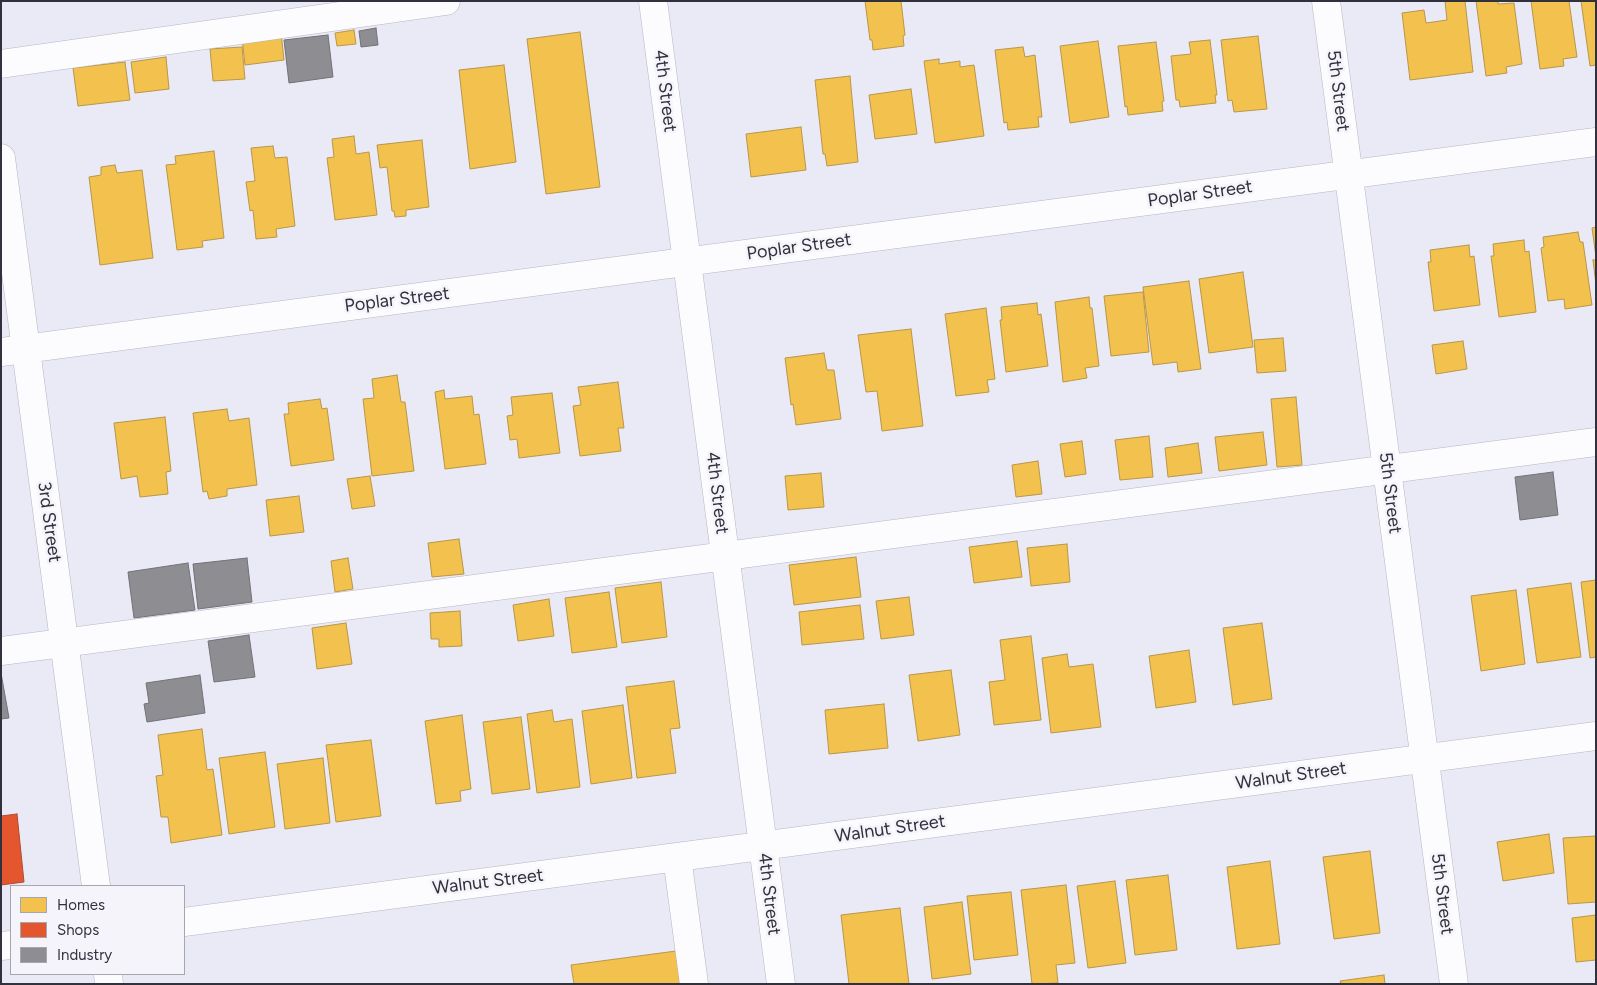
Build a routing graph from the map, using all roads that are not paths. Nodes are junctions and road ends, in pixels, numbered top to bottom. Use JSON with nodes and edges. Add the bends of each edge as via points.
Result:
{"nodes":[{"id":1,"x":446,"y":1,"type":"edge"},
{"id":2,"x":653,"y":1,"type":"edge"},
{"id":3,"x":1326,"y":1,"type":"edge"},
{"id":4,"x":1,"y":64,"type":"edge"},
{"id":5,"x":1596,"y":142,"type":"edge"},
{"id":6,"x":1,"y":158,"type":"edge"},
{"id":7,"x":1349,"y":174,"type":"junction"},
{"id":8,"x":687,"y":262,"type":"junction"},
{"id":9,"x":14,"y":350,"type":"edge"},
{"id":10,"x":1596,"y":442,"type":"edge"},
{"id":11,"x":1387,"y":469,"type":"junction"},
{"id":12,"x":725,"y":557,"type":"junction"},
{"id":13,"x":64,"y":642,"type":"junction"},
{"id":14,"x":1,"y":651,"type":"edge"},
{"id":15,"x":1596,"y":736,"type":"edge"},
{"id":16,"x":1424,"y":758,"type":"junction"},
{"id":17,"x":763,"y":846,"type":"junction"},
{"id":18,"x":677,"y":857,"type":"junction"},
{"id":19,"x":96,"y":885,"type":"edge"},
{"id":20,"x":185,"y":922,"type":"edge"},
{"id":21,"x":694,"y":984,"type":"edge"},
{"id":22,"x":781,"y":984,"type":"edge"},
{"id":23,"x":1454,"y":984,"type":"edge"}],
"edges":[{"from":1,"to":4,"type":"street"},
{"from":2,"to":8,"type":"street","name":"4th Street"},
{"from":3,"to":7,"type":"street","name":"5th Street"},
{"from":5,"to":7,"type":"street","name":"Poplar Street"},
{"from":6,"to":9,"type":"street","name":"3rd Street"},
{"from":7,"to":8,"type":"street","name":"Poplar Street"},
{"from":7,"to":11,"type":"street","name":"5th Street"},
{"from":8,"to":9,"type":"street","name":"Poplar Street"},
{"from":8,"to":12,"type":"street","name":"4th Street"},
{"from":9,"to":13,"type":"street","name":"3rd Street"},
{"from":10,"to":11,"type":"street"},
{"from":11,"to":12,"type":"street"},
{"from":11,"to":16,"type":"street","name":"5th Street"},
{"from":12,"to":13,"type":"street"},
{"from":12,"to":17,"type":"street","name":"4th Street"},
{"from":13,"to":14,"type":"street"},
{"from":13,"to":19,"type":"street","name":"3rd Street"},
{"from":15,"to":16,"type":"street","name":"Walnut Street"},
{"from":16,"to":17,"type":"street","name":"Walnut Street"},
{"from":16,"to":23,"type":"street","name":"5th Street"},
{"from":17,"to":18,"type":"street","name":"Walnut Street"},
{"from":17,"to":22,"type":"street","name":"4th Street"},
{"from":18,"to":20,"type":"street","name":"Walnut Street"},
{"from":18,"to":21,"type":"street"}]}
